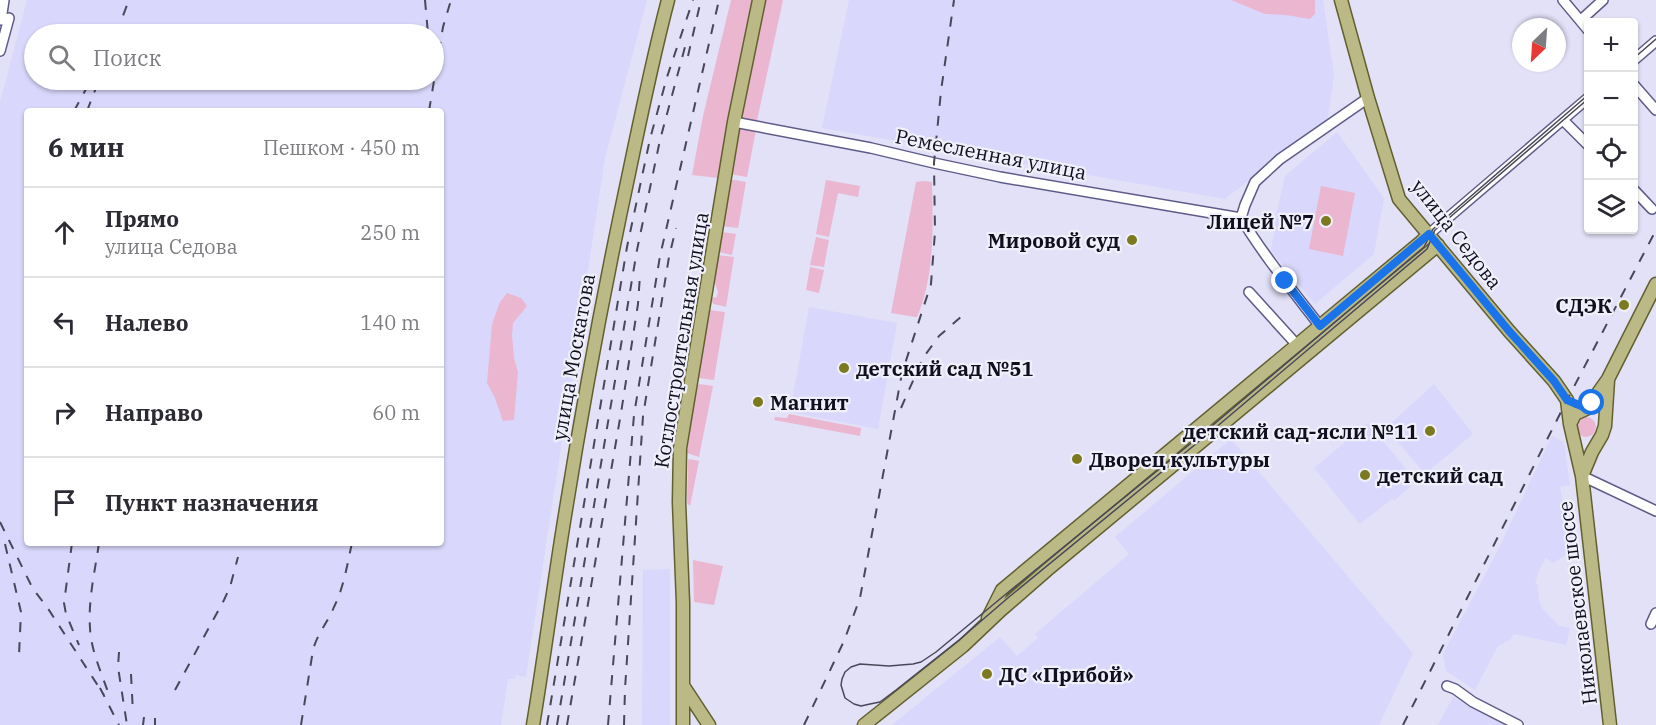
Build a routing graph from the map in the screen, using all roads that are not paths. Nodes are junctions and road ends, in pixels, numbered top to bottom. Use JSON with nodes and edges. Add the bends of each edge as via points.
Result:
{"nodes":[{"id":1,"x":4,"y":0,"type":"edge"},
{"id":2,"x":668,"y":0,"type":"edge"},
{"id":3,"x":759,"y":0,"type":"edge"},
{"id":4,"x":1341,"y":0,"type":"edge"},
{"id":5,"x":1563,"y":0,"type":"edge"},
{"id":6,"x":1603,"y":0,"type":"edge"},
{"id":7,"x":3,"y":20,"type":"edge"},
{"id":8,"x":1581,"y":21,"type":"junction"},
{"id":9,"x":1584,"y":25,"type":"edge"},
{"id":10,"x":1656,"y":41,"type":"edge"},
{"id":11,"x":0,"y":51,"type":"edge"},
{"id":12,"x":1638,"y":57,"type":"edge"},
{"id":13,"x":1638,"y":90,"type":"edge"},
{"id":14,"x":1368,"y":98,"type":"junction"},
{"id":15,"x":1584,"y":102,"type":"edge"},
{"id":16,"x":1656,"y":110,"type":"edge"},
{"id":17,"x":1563,"y":120,"type":"junction"},
{"id":18,"x":734,"y":122,"type":"junction"},
{"id":19,"x":1584,"y":141,"type":"edge"},
{"id":20,"x":1638,"y":194,"type":"edge"},
{"id":21,"x":1652,"y":208,"type":"dead end"},
{"id":22,"x":1241,"y":218,"type":"junction"},
{"id":23,"x":1429,"y":234,"type":"junction"},
{"id":24,"x":1438,"y":245,"type":"junction"},
{"id":25,"x":1656,"y":284,"type":"edge"},
{"id":26,"x":1249,"y":292,"type":"dead end"},
{"id":27,"x":1320,"y":326,"type":"junction"},
{"id":28,"x":1297,"y":345,"type":"junction"},
{"id":29,"x":1608,"y":379,"type":"junction"},
{"id":30,"x":1567,"y":400,"type":"junction"},
{"id":31,"x":1586,"y":408,"type":"junction"},
{"id":32,"x":1570,"y":427,"type":"junction"},
{"id":33,"x":1603,"y":431,"type":"junction"},
{"id":34,"x":1582,"y":476,"type":"junction"},
{"id":35,"x":1656,"y":511,"type":"edge"},
{"id":36,"x":1656,"y":613,"type":"edge"},
{"id":37,"x":1651,"y":624,"type":"dead end"},
{"id":38,"x":986,"y":625,"type":"junction"},
{"id":39,"x":683,"y":686,"type":"junction"},
{"id":40,"x":1447,"y":686,"type":"dead end"},
{"id":41,"x":533,"y":725,"type":"edge"},
{"id":42,"x":683,"y":725,"type":"edge"},
{"id":43,"x":709,"y":725,"type":"edge"},
{"id":44,"x":864,"y":725,"type":"edge"},
{"id":45,"x":1518,"y":725,"type":"edge"},
{"id":46,"x":1610,"y":725,"type":"edge"}],
"edges":[{"from":1,"to":7,"type":"street"},
{"from":2,"to":41,"type":"main road","name":"улица Москатова","via":[[615,240],[584,406]]},
{"from":3,"to":18,"type":"main road","name":"Котлостроительная улица"},
{"from":4,"to":14,"type":"main road","name":"улица Седова"},
{"from":5,"to":8,"type":"street"},
{"from":6,"to":8,"type":"street"},
{"from":7,"to":11,"type":"street"},
{"from":8,"to":9,"type":"street"},
{"from":10,"to":12,"type":"street"},
{"from":13,"to":16,"type":"street"},
{"from":14,"to":22,"type":"street","via":[[1264,174],[1256,182]]},
{"from":14,"to":23,"type":"main road","name":"улица Седова","via":[[1396,193]]},
{"from":15,"to":17,"type":"street"},
{"from":17,"to":19,"type":"street"},
{"from":17,"to":23,"type":"street"},
{"from":18,"to":22,"type":"street","name":"Ремесленная улица","via":[[934,164]]},
{"from":18,"to":39,"type":"main road","name":"Котлостроительная улица","via":[[680,448]]},
{"from":20,"to":21,"type":"street"},
{"from":22,"to":27,"type":"street"},
{"from":23,"to":24,"type":"main road","name":"улица Седова"},
{"from":23,"to":27,"type":"main road"},
{"from":24,"to":30,"type":"main road","name":"улица Седова"},
{"from":24,"to":38,"type":"main road","via":[[1055,563]]},
{"from":25,"to":29,"type":"main road"},
{"from":26,"to":28,"type":"street"},
{"from":27,"to":28,"type":"main road"},
{"from":28,"to":38,"type":"main road","via":[[1002,590]]},
{"from":29,"to":31,"type":"main road"},
{"from":29,"to":33,"type":"main road"},
{"from":30,"to":31,"type":"main road"},
{"from":30,"to":32,"type":"main road","name":"улица Седова"},
{"from":31,"to":32,"type":"main road","via":[[1575,414]]},
{"from":31,"to":33,"type":"main road","via":[[1602,417]]},
{"from":32,"to":33,"type":"main road","via":[[1576,439],[1586,444],[1598,440]]},
{"from":32,"to":34,"type":"main road","name":"Николаевское шоссе"},
{"from":33,"to":34,"type":"main road"},
{"from":34,"to":35,"type":"street"},
{"from":34,"to":46,"type":"main road","name":"Николаевское шоссе"},
{"from":36,"to":37,"type":"street"},
{"from":38,"to":44,"type":"main road"},
{"from":39,"to":42,"type":"main road","name":"Котлостроительная улица"},
{"from":39,"to":43,"type":"main road"},
{"from":40,"to":45,"type":"street"}]}
